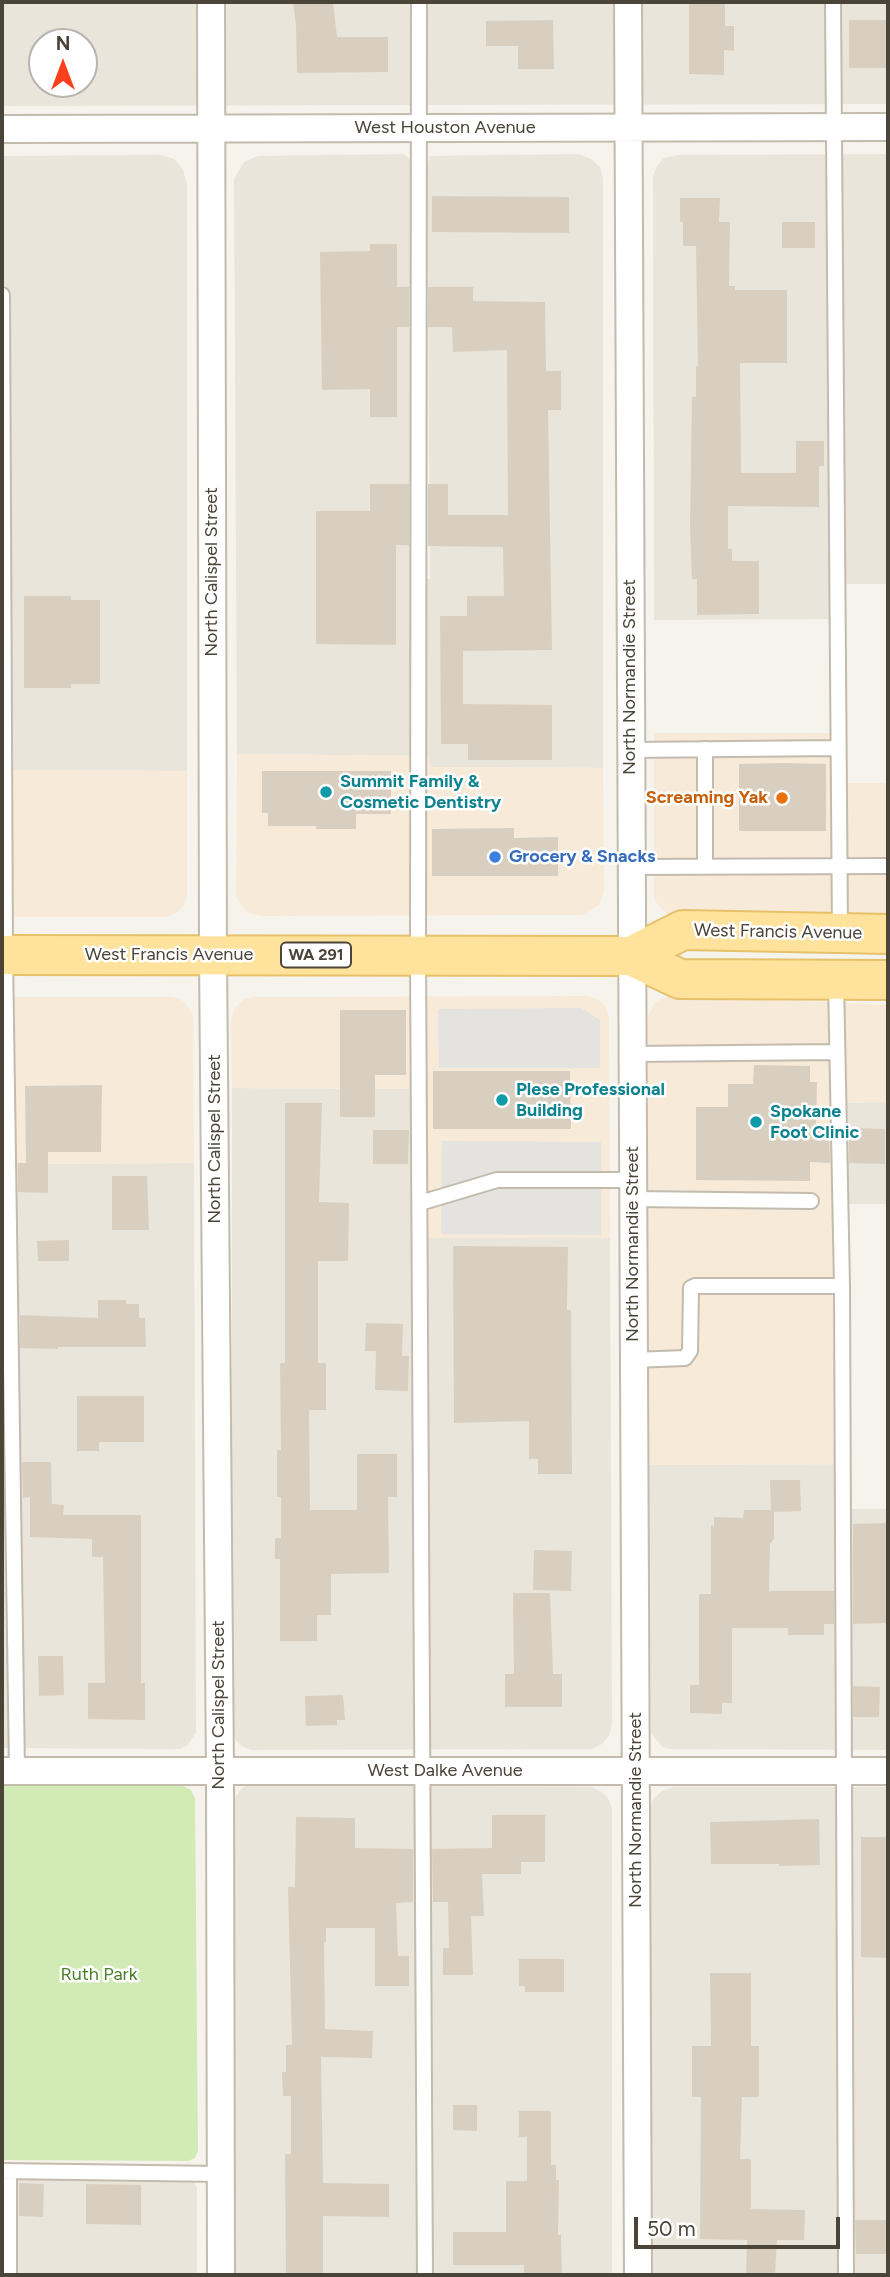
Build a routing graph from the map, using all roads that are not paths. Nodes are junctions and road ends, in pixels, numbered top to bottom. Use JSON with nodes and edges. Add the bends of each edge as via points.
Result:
{"nodes":[{"id":1,"x":211,"y":2,"type":"edge"},
{"id":2,"x":419,"y":2,"type":"edge"},
{"id":3,"x":628,"y":2,"type":"edge"},
{"id":4,"x":833,"y":2,"type":"edge"},
{"id":5,"x":835,"y":127,"type":"junction"},
{"id":6,"x":888,"y":127,"type":"edge"},
{"id":7,"x":419,"y":128,"type":"junction"},
{"id":8,"x":629,"y":128,"type":"junction"},
{"id":9,"x":2,"y":129,"type":"edge"},
{"id":10,"x":211,"y":129,"type":"junction"},
{"id":11,"x":2,"y":295,"type":"edge"},
{"id":12,"x":838,"y":748,"type":"junction"},
{"id":13,"x":705,"y":749,"type":"junction"},
{"id":14,"x":630,"y":750,"type":"junction"},
{"id":15,"x":705,"y":866,"type":"junction"},
{"id":16,"x":839,"y":866,"type":"junction"},
{"id":17,"x":888,"y":866,"type":"edge"},
{"id":18,"x":631,"y":867,"type":"junction"},
{"id":19,"x":888,"y":934,"type":"edge"},
{"id":20,"x":840,"y":935,"type":"junction"},
{"id":21,"x":4,"y":955,"type":"edge"},
{"id":22,"x":214,"y":955,"type":"junction"},
{"id":23,"x":418,"y":955,"type":"junction"},
{"id":24,"x":631,"y":956,"type":"junction"},
{"id":25,"x":888,"y":979,"type":"edge"},
{"id":26,"x":836,"y":980,"type":"junction"},
{"id":27,"x":837,"y":1052,"type":"junction"},
{"id":28,"x":632,"y":1054,"type":"junction"},
{"id":29,"x":632,"y":1189,"type":"junction"},
{"id":30,"x":811,"y":1200,"type":"dead end"},
{"id":31,"x":420,"y":1203,"type":"junction"},
{"id":32,"x":842,"y":1286,"type":"junction"},
{"id":33,"x":634,"y":1360,"type":"junction"},
{"id":34,"x":9,"y":1771,"type":"edge"},
{"id":35,"x":220,"y":1771,"type":"junction"},
{"id":36,"x":423,"y":1771,"type":"junction"},
{"id":37,"x":636,"y":1771,"type":"junction"},
{"id":38,"x":845,"y":1771,"type":"junction"},
{"id":39,"x":888,"y":1771,"type":"edge"},
{"id":40,"x":5,"y":2171,"type":"edge"},
{"id":41,"x":221,"y":2174,"type":"junction"},
{"id":42,"x":9,"y":2275,"type":"edge"},
{"id":43,"x":221,"y":2275,"type":"edge"},
{"id":44,"x":425,"y":2275,"type":"edge"},
{"id":45,"x":638,"y":2275,"type":"edge"},
{"id":46,"x":846,"y":2275,"type":"edge"}],
"edges":[{"from":1,"to":10,"type":"street","name":"North Calispel Street"},
{"from":2,"to":7,"type":"lane"},
{"from":3,"to":8,"type":"street","name":"North Normandie Street"},
{"from":4,"to":5,"type":"lane"},
{"from":5,"to":6,"type":"street","name":"West Houston Avenue"},
{"from":5,"to":8,"type":"street","name":"West Houston Avenue"},
{"from":5,"to":12,"type":"lane"},
{"from":7,"to":8,"type":"street","name":"West Houston Avenue"},
{"from":7,"to":10,"type":"street","name":"West Houston Avenue"},
{"from":7,"to":23,"type":"lane"},
{"from":8,"to":14,"type":"street","name":"North Normandie Street"},
{"from":9,"to":10,"type":"street","name":"West Houston Avenue"},
{"from":10,"to":22,"type":"street","name":"North Calispel Street"},
{"from":11,"to":21,"type":"lane"},
{"from":12,"to":13,"type":"lane"},
{"from":12,"to":16,"type":"lane"},
{"from":13,"to":14,"type":"lane"},
{"from":13,"to":15,"type":"lane"},
{"from":14,"to":18,"type":"street","name":"North Normandie Street"},
{"from":15,"to":16,"type":"lane"},
{"from":15,"to":18,"type":"lane"},
{"from":16,"to":17,"type":"lane"},
{"from":16,"to":20,"type":"lane"},
{"from":18,"to":24,"type":"street","name":"North Normandie Street"},
{"from":19,"to":20,"type":"main road","name":"West Francis Avenue","number":"WA 291"},
{"from":20,"to":24,"type":"main road","name":"West Francis Avenue","number":"WA 291","via":[[683,930]]},
{"from":21,"to":22,"type":"main road","name":"West Francis Avenue","number":"WA 291"},
{"from":21,"to":34,"type":"lane"},
{"from":22,"to":23,"type":"main road","name":"West Francis Avenue","number":"WA 291"},
{"from":22,"to":35,"type":"street","name":"North Calispel Street"},
{"from":23,"to":24,"type":"main road","name":"West Francis Avenue","number":"WA 291"},
{"from":23,"to":31,"type":"lane"},
{"from":24,"to":26,"type":"main road","name":"West Francis Avenue","number":"WA 291","via":[[680,979]]},
{"from":24,"to":28,"type":"street","name":"North Normandie Street"},
{"from":25,"to":26,"type":"main road","name":"West Francis Avenue","number":"WA 291"},
{"from":26,"to":27,"type":"lane"},
{"from":27,"to":28,"type":"lane"},
{"from":27,"to":32,"type":"lane"},
{"from":28,"to":29,"type":"street","name":"North Normandie Street"},
{"from":29,"to":30,"type":"lane"},
{"from":29,"to":31,"type":"lane","via":[[497,1180]]},
{"from":29,"to":33,"type":"street","name":"North Normandie Street"},
{"from":31,"to":36,"type":"lane"},
{"from":32,"to":33,"type":"lane","via":[[695,1286],[691,1288],[690,1351],[685,1358]]},
{"from":32,"to":38,"type":"lane"},
{"from":33,"to":37,"type":"street","name":"North Normandie Street"},
{"from":34,"to":35,"type":"street","name":"West Dalke Avenue"},
{"from":35,"to":36,"type":"street","name":"West Dalke Avenue"},
{"from":35,"to":41,"type":"street","name":"North Calispel Street"},
{"from":36,"to":37,"type":"street","name":"West Dalke Avenue"},
{"from":36,"to":44,"type":"lane"},
{"from":37,"to":38,"type":"street","name":"West Dalke Avenue"},
{"from":37,"to":45,"type":"street","name":"North Normandie Street"},
{"from":38,"to":39,"type":"street","name":"West Dalke Avenue"},
{"from":38,"to":46,"type":"lane"},
{"from":40,"to":41,"type":"lane"},
{"from":40,"to":42,"type":"lane"},
{"from":41,"to":43,"type":"street","name":"North Calispel Street"}]}
